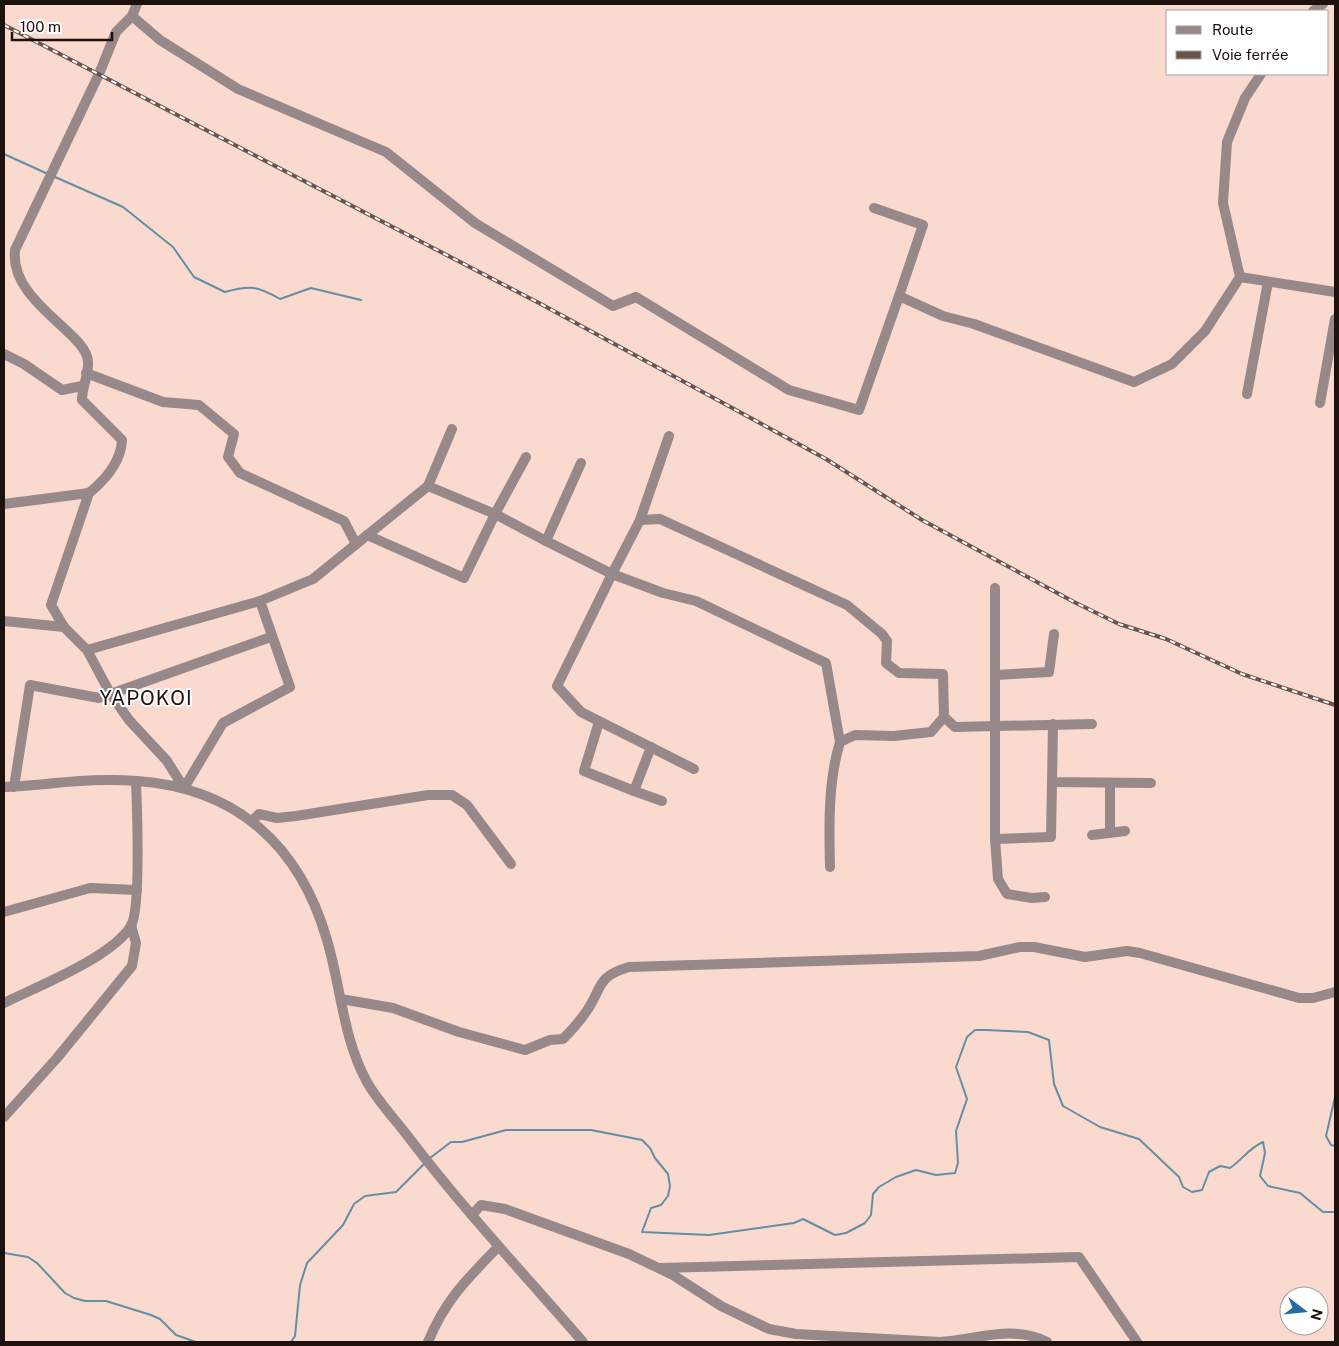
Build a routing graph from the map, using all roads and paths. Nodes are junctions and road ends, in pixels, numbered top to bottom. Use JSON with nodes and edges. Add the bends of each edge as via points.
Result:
{"nodes":[{"id":1,"x":137,"y":4,"type":"edge"},
{"id":2,"x":132,"y":16,"type":"junction"},
{"id":3,"x":1261,"y":75,"type":"edge"},
{"id":4,"x":874,"y":208,"type":"dead end"},
{"id":5,"x":1240,"y":277,"type":"junction"},
{"id":6,"x":1268,"y":282,"type":"junction"},
{"id":7,"x":1335,"y":292,"type":"edge"},
{"id":8,"x":899,"y":296,"type":"junction"},
{"id":9,"x":1335,"y":319,"type":"edge"},
{"id":10,"x":4,"y":354,"type":"edge"},
{"id":11,"x":1331,"y":369,"type":"edge"},
{"id":12,"x":86,"y":373,"type":"junction"},
{"id":13,"x":82,"y":386,"type":"junction"},
{"id":14,"x":1247,"y":394,"type":"dead end"},
{"id":15,"x":1320,"y":403,"type":"dead end"},
{"id":16,"x":452,"y":429,"type":"dead end"},
{"id":17,"x":669,"y":436,"type":"dead end"},
{"id":18,"x":526,"y":457,"type":"dead end"},
{"id":19,"x":582,"y":463,"type":"dead end"},
{"id":20,"x":428,"y":486,"type":"junction"},
{"id":21,"x":89,"y":494,"type":"junction"},
{"id":22,"x":4,"y":504,"type":"edge"},
{"id":23,"x":494,"y":514,"type":"junction"},
{"id":24,"x":640,"y":520,"type":"junction"},
{"id":25,"x":367,"y":535,"type":"junction"},
{"id":26,"x":546,"y":541,"type":"junction"},
{"id":27,"x":356,"y":544,"type":"junction"},
{"id":28,"x":612,"y":574,"type":"junction"},
{"id":29,"x":995,"y":588,"type":"dead end"},
{"id":30,"x":260,"y":601,"type":"junction"},
{"id":31,"x":4,"y":621,"type":"edge"},
{"id":32,"x":64,"y":627,"type":"junction"},
{"id":33,"x":1054,"y":634,"type":"dead end"},
{"id":34,"x":271,"y":637,"type":"junction"},
{"id":35,"x":87,"y":650,"type":"junction"},
{"id":36,"x":995,"y":675,"type":"junction"},
{"id":37,"x":110,"y":693,"type":"junction"},
{"id":38,"x":944,"y":717,"type":"junction"},
{"id":39,"x":599,"y":722,"type":"junction"},
{"id":40,"x":1053,"y":724,"type":"junction"},
{"id":41,"x":1092,"y":724,"type":"dead end"},
{"id":42,"x":995,"y":726,"type":"junction"},
{"id":43,"x":840,"y":742,"type":"junction"},
{"id":44,"x":651,"y":747,"type":"junction"},
{"id":45,"x":694,"y":769,"type":"dead end"},
{"id":46,"x":136,"y":781,"type":"junction"},
{"id":47,"x":1052,"y":782,"type":"junction"},
{"id":48,"x":1110,"y":783,"type":"junction"},
{"id":49,"x":1151,"y":783,"type":"dead end"},
{"id":50,"x":9,"y":787,"type":"edge"},
{"id":51,"x":184,"y":788,"type":"junction"},
{"id":52,"x":634,"y":791,"type":"junction"},
{"id":53,"x":662,"y":801,"type":"dead end"},
{"id":54,"x":252,"y":821,"type":"junction"},
{"id":55,"x":1125,"y":831,"type":"dead end"},
{"id":56,"x":1110,"y":833,"type":"junction"},
{"id":57,"x":1092,"y":835,"type":"dead end"},
{"id":58,"x":995,"y":839,"type":"junction"},
{"id":59,"x":511,"y":864,"type":"dead end"},
{"id":60,"x":830,"y":867,"type":"dead end"},
{"id":61,"x":137,"y":890,"type":"junction"},
{"id":62,"x":1045,"y":896,"type":"dead end"},
{"id":63,"x":4,"y":912,"type":"edge"},
{"id":64,"x":131,"y":925,"type":"junction"},
{"id":65,"x":1335,"y":992,"type":"edge"},
{"id":66,"x":341,"y":999,"type":"junction"},
{"id":67,"x":4,"y":1003,"type":"edge"},
{"id":68,"x":4,"y":1117,"type":"edge"},
{"id":69,"x":472,"y":1215,"type":"junction"},
{"id":70,"x":498,"y":1247,"type":"junction"},
{"id":71,"x":659,"y":1268,"type":"junction"},
{"id":72,"x":428,"y":1342,"type":"edge"},
{"id":73,"x":583,"y":1342,"type":"edge"},
{"id":74,"x":1047,"y":1342,"type":"edge"},
{"id":75,"x":1137,"y":1342,"type":"edge"}],
"edges":[{"from":1,"to":2,"type":"street"},
{"from":2,"to":8,"type":"street","via":[[160,40],[238,89],[386,152],[475,223],[613,306],[636,297],[789,390],[860,410]]},
{"from":2,"to":12,"type":"street","via":[[116,32],[15,250],[13,263],[35,303],[82,345],[89,361]]},
{"from":3,"to":5,"type":"street","via":[[1245,98],[1227,142],[1223,203]]},
{"from":4,"to":8,"type":"street","via":[[923,225]]},
{"from":5,"to":6,"type":"street"},
{"from":5,"to":8,"type":"street","via":[[1205,331],[1172,364],[1134,382],[974,324],[943,316]]},
{"from":6,"to":7,"type":"street"},
{"from":6,"to":14,"type":"street"},
{"from":9,"to":11,"type":"street"},
{"from":10,"to":13,"type":"street","via":[[62,390]]},
{"from":11,"to":15,"type":"street"},
{"from":12,"to":13,"type":"street"},
{"from":12,"to":27,"type":"street","via":[[163,402],[199,405],[234,434],[228,457],[240,473],[344,521]]},
{"from":13,"to":21,"type":"street","via":[[82,400],[122,440],[122,451],[102,483]]},
{"from":16,"to":20,"type":"street"},
{"from":17,"to":24,"type":"street"},
{"from":18,"to":23,"type":"street"},
{"from":19,"to":26,"type":"street"},
{"from":20,"to":23,"type":"street"},
{"from":20,"to":25,"type":"street"},
{"from":21,"to":22,"type":"street"},
{"from":21,"to":32,"type":"street","via":[[51,605]]},
{"from":23,"to":25,"type":"street","via":[[464,578]]},
{"from":23,"to":26,"type":"street"},
{"from":24,"to":28,"type":"street"},
{"from":24,"to":38,"type":"street","via":[[660,519],[847,605],[882,634],[886,641],[886,664],[899,673],[943,674]]},
{"from":25,"to":27,"type":"street"},
{"from":26,"to":28,"type":"street"},
{"from":27,"to":30,"type":"street","via":[[313,579]]},
{"from":28,"to":39,"type":"street","via":[[557,686],[581,712]]},
{"from":28,"to":43,"type":"street","via":[[696,601],[826,663]]},
{"from":29,"to":36,"type":"street"},
{"from":30,"to":34,"type":"street"},
{"from":30,"to":35,"type":"street"},
{"from":31,"to":32,"type":"street"},
{"from":32,"to":35,"type":"street"},
{"from":33,"to":36,"type":"street","via":[[1049,672]]},
{"from":34,"to":37,"type":"street"},
{"from":34,"to":51,"type":"street","via":[[290,687],[223,723]]},
{"from":35,"to":37,"type":"street"},
{"from":36,"to":42,"type":"street"},
{"from":37,"to":50,"type":"street","via":[[99,698],[30,685]]},
{"from":37,"to":51,"type":"street","via":[[129,720],[167,762]]},
{"from":38,"to":42,"type":"street","via":[[955,727]]},
{"from":38,"to":43,"type":"street","via":[[931,732],[894,736],[855,735]]},
{"from":39,"to":44,"type":"street"},
{"from":39,"to":52,"type":"street","via":[[584,771]]},
{"from":40,"to":41,"type":"street"},
{"from":40,"to":42,"type":"street"},
{"from":40,"to":47,"type":"street"},
{"from":42,"to":58,"type":"street"},
{"from":43,"to":60,"type":"street","via":[[832,794]]},
{"from":44,"to":45,"type":"street"},
{"from":44,"to":52,"type":"street"},
{"from":46,"to":50,"type":"street"},
{"from":46,"to":51,"type":"street"},
{"from":46,"to":61,"type":"street"},
{"from":47,"to":48,"type":"street"},
{"from":47,"to":58,"type":"street","via":[[1051,837]]},
{"from":48,"to":49,"type":"street"},
{"from":48,"to":56,"type":"street"},
{"from":51,"to":54,"type":"street"},
{"from":52,"to":53,"type":"street"},
{"from":54,"to":59,"type":"street","via":[[259,814],[277,818],[428,795],[452,795],[467,805]]},
{"from":54,"to":66,"type":"street","via":[[284,851],[307,886],[318,910]]},
{"from":55,"to":56,"type":"street"},
{"from":56,"to":57,"type":"street"},
{"from":58,"to":62,"type":"street","via":[[998,878],[1007,894],[1032,898]]},
{"from":61,"to":63,"type":"street","via":[[90,888]]},
{"from":61,"to":64,"type":"street"},
{"from":64,"to":67,"type":"street","via":[[104,953]]},
{"from":64,"to":68,"type":"street","via":[[136,943],[132,966]]},
{"from":65,"to":66,"type":"street","via":[[1299,998],[1127,950],[1085,957],[1020,947],[979,956],[629,967],[612,972],[602,982],[587,1011],[563,1039],[550,1040],[525,1050],[459,1032],[393,1008]]},
{"from":66,"to":69,"type":"street","via":[[358,1062],[368,1083]]},
{"from":69,"to":70,"type":"street"},
{"from":69,"to":71,"type":"street","via":[[481,1206],[505,1209]]},
{"from":70,"to":72,"type":"street","via":[[462,1284],[439,1315]]},
{"from":70,"to":73,"type":"street"},
{"from":71,"to":74,"type":"street","via":[[721,1306],[780,1332],[940,1342],[1005,1332],[1029,1335]]},
{"from":71,"to":75,"type":"street","via":[[1079,1257]]}]}
